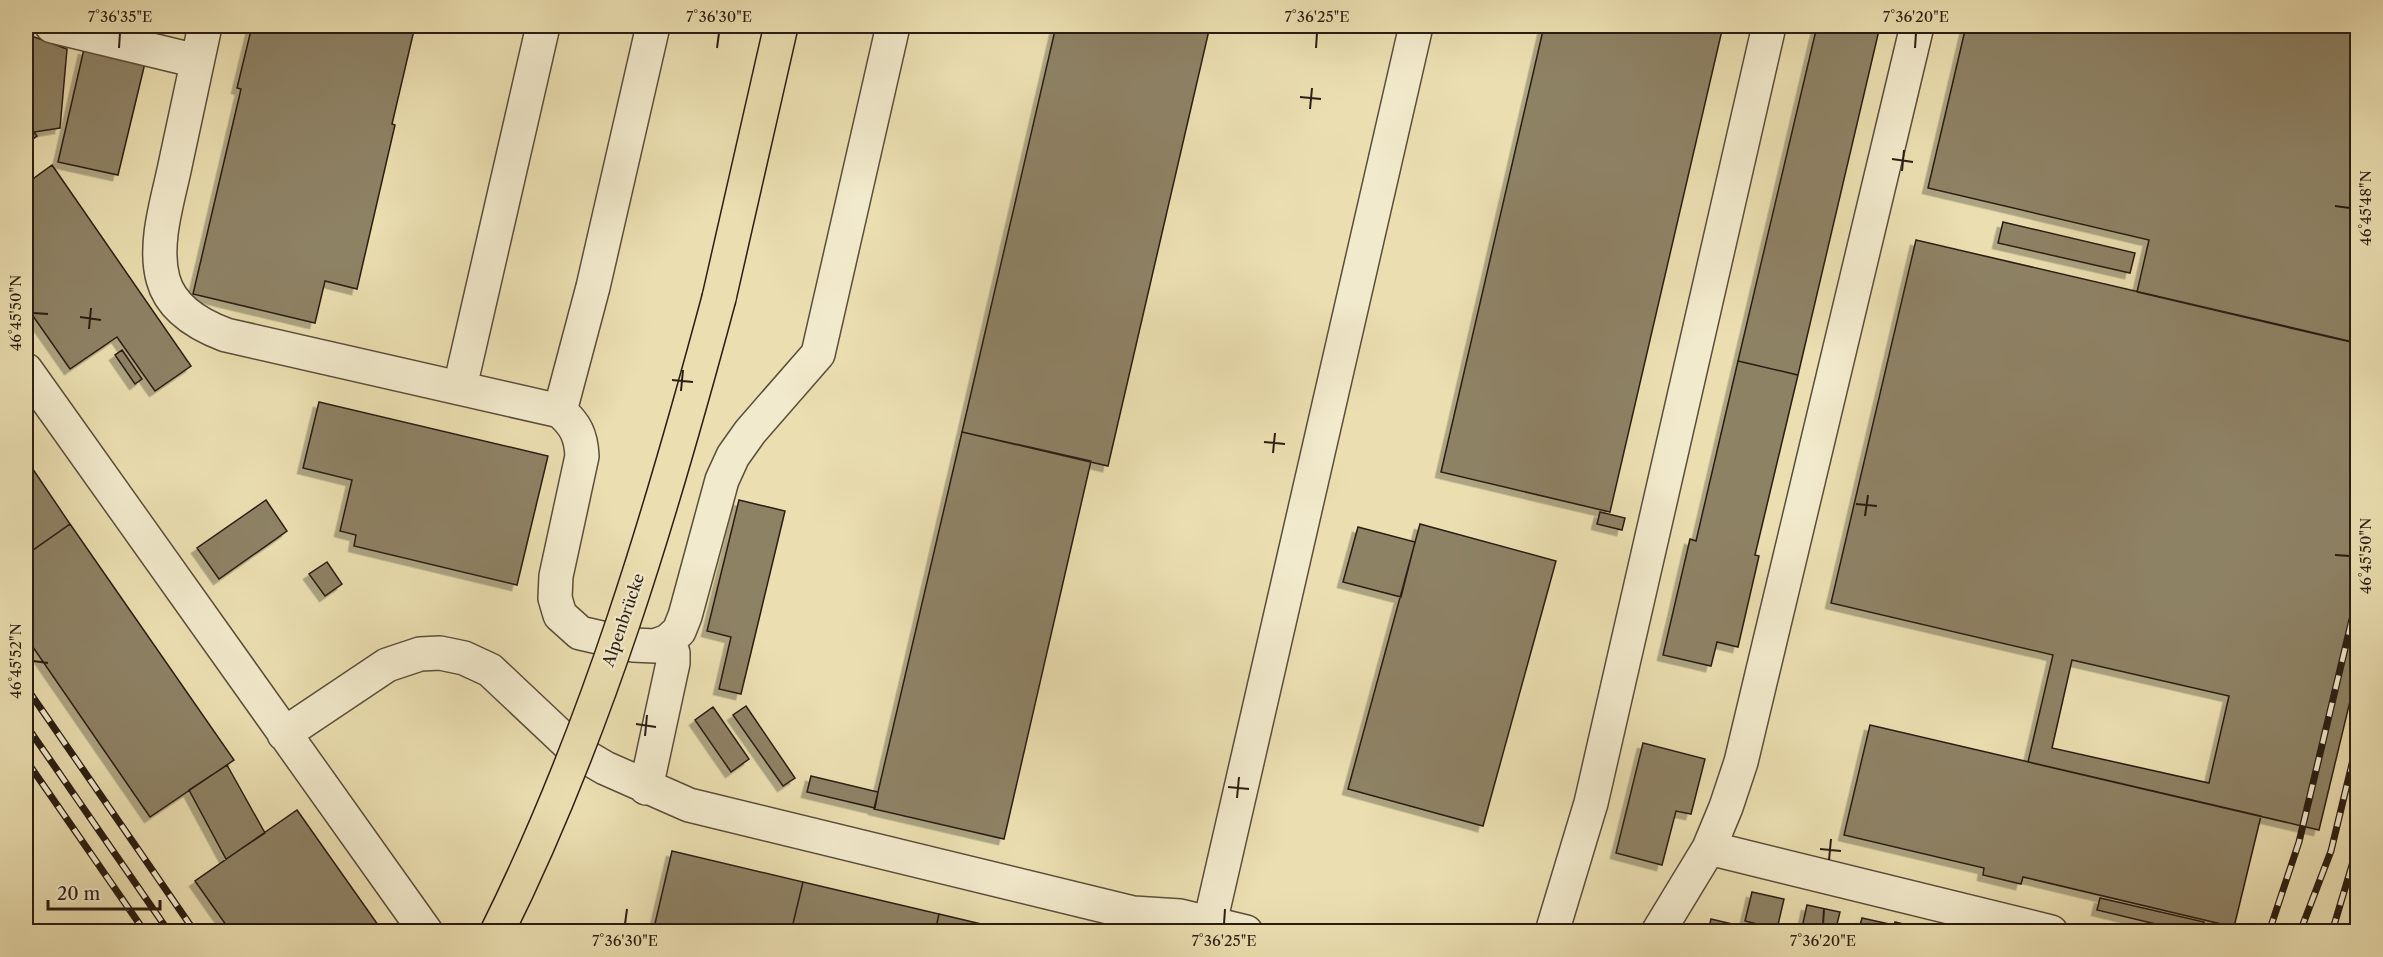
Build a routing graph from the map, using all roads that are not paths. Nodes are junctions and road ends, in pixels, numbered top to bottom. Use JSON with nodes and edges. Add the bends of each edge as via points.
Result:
{"nodes":[{"id":1,"x":51,"y":26,"type":"edge"},
{"id":2,"x":205,"y":26,"type":"edge"},
{"id":3,"x":543,"y":26,"type":"edge"},
{"id":4,"x":653,"y":26,"type":"edge"},
{"id":5,"x":781,"y":26,"type":"edge"},
{"id":6,"x":892,"y":26,"type":"edge"},
{"id":7,"x":1416,"y":26,"type":"edge"},
{"id":8,"x":1769,"y":26,"type":"edge"},
{"id":9,"x":1917,"y":26,"type":"edge"},
{"id":10,"x":198,"y":61,"type":"junction"},
{"id":11,"x":26,"y":370,"type":"edge"},
{"id":12,"x":460,"y":387,"type":"junction"},
{"id":13,"x":560,"y":411,"type":"junction"},
{"id":14,"x":668,"y":641,"type":"junction"},
{"id":15,"x":284,"y":734,"type":"junction"},
{"id":16,"x":646,"y":788,"type":"junction"},
{"id":17,"x":1709,"y":848,"type":"junction"},
{"id":18,"x":1210,"y":923,"type":"junction"},
{"id":19,"x":426,"y":932,"type":"edge"},
{"id":20,"x":497,"y":932,"type":"edge"},
{"id":21,"x":1246,"y":932,"type":"edge"},
{"id":22,"x":1552,"y":932,"type":"edge"},
{"id":23,"x":1658,"y":932,"type":"edge"},
{"id":24,"x":2051,"y":932,"type":"edge"}],
"edges":[{"from":1,"to":10,"type":"street"},
{"from":2,"to":10,"type":"street"},
{"from":3,"to":12,"type":"street"},
{"from":4,"to":13,"type":"street"},
{"from":5,"to":20,"type":"main road","name":"Alpenbrücke","bridge":true,"via":[[719,298],[662,502],[601,686]]},
{"from":6,"to":14,"type":"street","via":[[818,354],[733,456],[722,480],[685,616],[679,631]]},
{"from":7,"to":18,"type":"street"},
{"from":8,"to":22,"type":"street","via":[[1591,803]]},
{"from":9,"to":17,"type":"street","via":[[1741,762]]},
{"from":10,"to":12,"type":"street","via":[[163,224],[163,279],[172,298],[185,314],[225,335]]},
{"from":11,"to":15,"type":"street"},
{"from":12,"to":13,"type":"street"},
{"from":13,"to":14,"type":"street","via":[[574,423],[581,439],[582,456],[556,576],[555,598],[560,615],[580,633],[633,645],[655,646]]},
{"from":14,"to":16,"type":"street","via":[[674,663]]},
{"from":15,"to":16,"type":"street","via":[[387,665],[420,654],[440,653],[490,670],[576,751]]},
{"from":15,"to":19,"type":"street"},
{"from":16,"to":18,"type":"street","via":[[689,805],[1122,910]]},
{"from":17,"to":23,"type":"street"},
{"from":17,"to":24,"type":"street"},
{"from":18,"to":21,"type":"street"}]}
